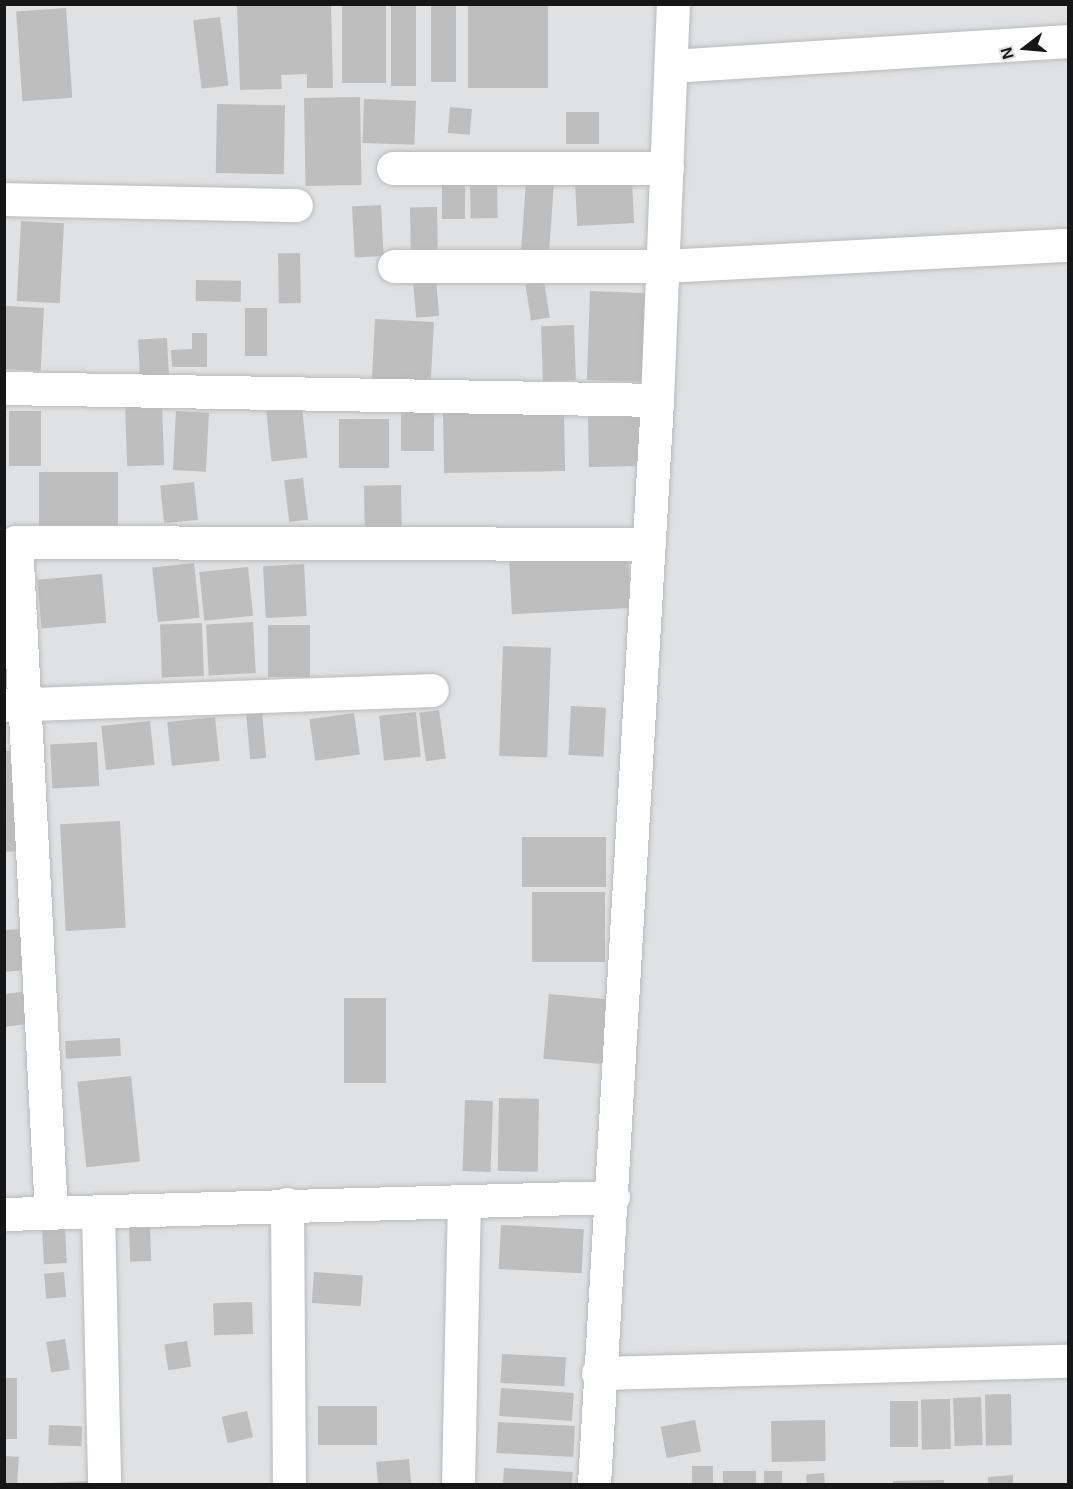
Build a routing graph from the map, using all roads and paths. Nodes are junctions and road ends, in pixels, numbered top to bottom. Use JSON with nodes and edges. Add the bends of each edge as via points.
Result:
{"nodes":[{"id":1,"x":674,"y":4,"type":"edge"},
{"id":2,"x":1068,"y":41,"type":"edge"},
{"id":3,"x":671,"y":66,"type":"junction"},
{"id":4,"x":393,"y":168,"type":"dead end"},
{"id":5,"x":667,"y":168,"type":"junction"},
{"id":6,"x":4,"y":199,"type":"edge"},
{"id":7,"x":296,"y":205,"type":"dead end"},
{"id":8,"x":1068,"y":245,"type":"edge"},
{"id":9,"x":394,"y":266,"type":"dead end"},
{"id":10,"x":663,"y":266,"type":"junction"},
{"id":11,"x":4,"y":388,"type":"edge"},
{"id":12,"x":657,"y":400,"type":"junction"},
{"id":13,"x":10,"y":543,"type":"edge"},
{"id":14,"x":650,"y":544,"type":"junction"},
{"id":15,"x":432,"y":690,"type":"dead end"},
{"id":16,"x":16,"y":705,"type":"edge"},
{"id":17,"x":613,"y":1197,"type":"junction"},
{"id":18,"x":464,"y":1201,"type":"junction"},
{"id":19,"x":287,"y":1204,"type":"junction"},
{"id":20,"x":98,"y":1212,"type":"junction"},
{"id":21,"x":51,"y":1213,"type":"junction"},
{"id":22,"x":4,"y":1214,"type":"edge"},
{"id":23,"x":1068,"y":1361,"type":"edge"},
{"id":24,"x":598,"y":1373,"type":"junction"},
{"id":25,"x":104,"y":1485,"type":"edge"},
{"id":26,"x":289,"y":1485,"type":"edge"},
{"id":27,"x":458,"y":1485,"type":"edge"},
{"id":28,"x":594,"y":1485,"type":"edge"}],
"edges":[{"from":1,"to":3,"type":"street"},
{"from":2,"to":3,"type":"street"},
{"from":3,"to":5,"type":"street"},
{"from":4,"to":5,"type":"street"},
{"from":5,"to":10,"type":"street"},
{"from":6,"to":7,"type":"street"},
{"from":8,"to":10,"type":"street"},
{"from":9,"to":10,"type":"street"},
{"from":10,"to":12,"type":"street"},
{"from":11,"to":12,"type":"street"},
{"from":12,"to":14,"type":"street"},
{"from":13,"to":14,"type":"street"},
{"from":13,"to":16,"type":"street"},
{"from":14,"to":17,"type":"street"},
{"from":15,"to":16,"type":"street"},
{"from":16,"to":21,"type":"street"},
{"from":17,"to":18,"type":"street"},
{"from":17,"to":24,"type":"street"},
{"from":18,"to":19,"type":"street"},
{"from":18,"to":27,"type":"street"},
{"from":19,"to":20,"type":"street"},
{"from":19,"to":26,"type":"street"},
{"from":20,"to":21,"type":"street"},
{"from":20,"to":25,"type":"street"},
{"from":21,"to":22,"type":"street"},
{"from":23,"to":24,"type":"street"},
{"from":24,"to":28,"type":"street"}]}
